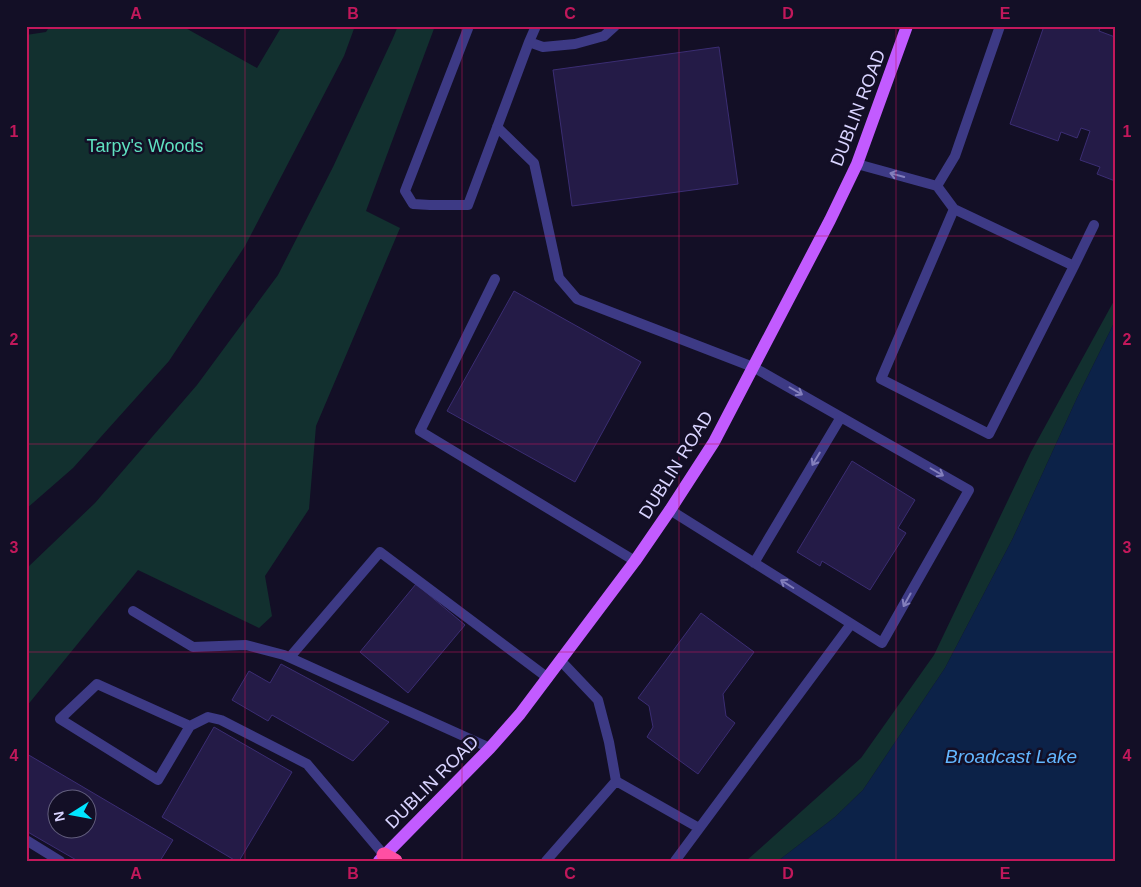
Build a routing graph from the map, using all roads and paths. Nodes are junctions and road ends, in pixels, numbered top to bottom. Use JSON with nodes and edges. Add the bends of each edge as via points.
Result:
{"nodes":[{"id":1,"x":469,"y":26,"type":"edge"},
{"id":2,"x":536,"y":26,"type":"edge"},
{"id":3,"x":615,"y":26,"type":"edge"},
{"id":4,"x":907,"y":26,"type":"edge"},
{"id":5,"x":1000,"y":26,"type":"edge"},
{"id":6,"x":529,"y":42,"type":"junction"},
{"id":7,"x":497,"y":127,"type":"junction"},
{"id":8,"x":857,"y":164,"type":"junction"},
{"id":9,"x":938,"y":186,"type":"junction"},
{"id":10,"x":954,"y":210,"type":"junction"},
{"id":11,"x":1094,"y":225,"type":"dead end"},
{"id":12,"x":1074,"y":266,"type":"junction"},
{"id":13,"x":495,"y":280,"type":"dead end"},
{"id":14,"x":753,"y":367,"type":"junction"},
{"id":15,"x":841,"y":417,"type":"junction"},
{"id":16,"x":670,"y":510,"type":"junction"},
{"id":17,"x":635,"y":561,"type":"junction"},
{"id":18,"x":754,"y":563,"type":"junction"},
{"id":19,"x":133,"y":611,"type":"dead end"},
{"id":20,"x":851,"y":624,"type":"junction"},
{"id":21,"x":290,"y":657,"type":"junction"},
{"id":22,"x":560,"y":660,"type":"junction"},
{"id":23,"x":548,"y":678,"type":"junction"},
{"id":24,"x":190,"y":726,"type":"junction"},
{"id":25,"x":490,"y":748,"type":"junction"},
{"id":26,"x":616,"y":781,"type":"junction"},
{"id":27,"x":699,"y":828,"type":"junction"},
{"id":28,"x":26,"y":840,"type":"edge"},
{"id":29,"x":386,"y":859,"type":"edge"},
{"id":30,"x":60,"y":861,"type":"edge"},
{"id":31,"x":546,"y":861,"type":"edge"},
{"id":32,"x":674,"y":861,"type":"edge"}],
"edges":[{"from":1,"to":7,"type":"lane","via":[[405,191],[413,204],[468,205]]},
{"from":2,"to":6,"type":"lane"},
{"from":3,"to":6,"type":"lane","via":[[604,36],[575,44],[543,47]]},
{"from":4,"to":8,"type":"main road","name":"DUBLIN ROAD"},
{"from":5,"to":9,"type":"lane","via":[[955,156]]},
{"from":6,"to":7,"type":"lane"},
{"from":7,"to":14,"type":"lane","via":[[534,163],[559,278],[577,299]]},
{"from":9,"to":8,"type":"lane","one_way":true},
{"from":8,"to":14,"type":"main road","name":"DUBLIN ROAD"},
{"from":9,"to":10,"type":"lane"},
{"from":10,"to":12,"type":"lane"},
{"from":10,"to":12,"type":"lane","via":[[881,379],[989,434]]},
{"from":11,"to":12,"type":"lane"},
{"from":13,"to":17,"type":"lane","via":[[420,431]]},
{"from":14,"to":15,"type":"lane","one_way":true},
{"from":14,"to":16,"type":"main road","name":"DUBLIN ROAD","via":[[714,442]]},
{"from":15,"to":18,"type":"lane","one_way":true},
{"from":15,"to":20,"type":"lane","one_way":true,"via":[[969,490],[882,644]]},
{"from":16,"to":17,"type":"main road","name":"DUBLIN ROAD"},
{"from":16,"to":18,"type":"lane"},
{"from":17,"to":22,"type":"main road","name":"DUBLIN ROAD"},
{"from":20,"to":18,"type":"lane","one_way":true},
{"from":19,"to":21,"type":"lane","via":[[192,647],[246,645]]},
{"from":20,"to":27,"type":"lane"},
{"from":21,"to":23,"type":"lane","via":[[380,552]]},
{"from":21,"to":25,"type":"lane"},
{"from":22,"to":23,"type":"main road","name":"DUBLIN ROAD"},
{"from":22,"to":26,"type":"lane","via":[[598,700]]},
{"from":23,"to":25,"type":"main road","name":"DUBLIN ROAD"},
{"from":24,"to":24,"type":"lane","via":[[98,684],[60,719],[158,780]]},
{"from":24,"to":29,"type":"lane","via":[[208,717],[221,720],[307,764]]},
{"from":25,"to":29,"type":"main road","name":"DUBLIN ROAD"},
{"from":26,"to":27,"type":"lane"},
{"from":26,"to":31,"type":"lane"},
{"from":27,"to":32,"type":"lane"},
{"from":28,"to":30,"type":"lane"}]}
